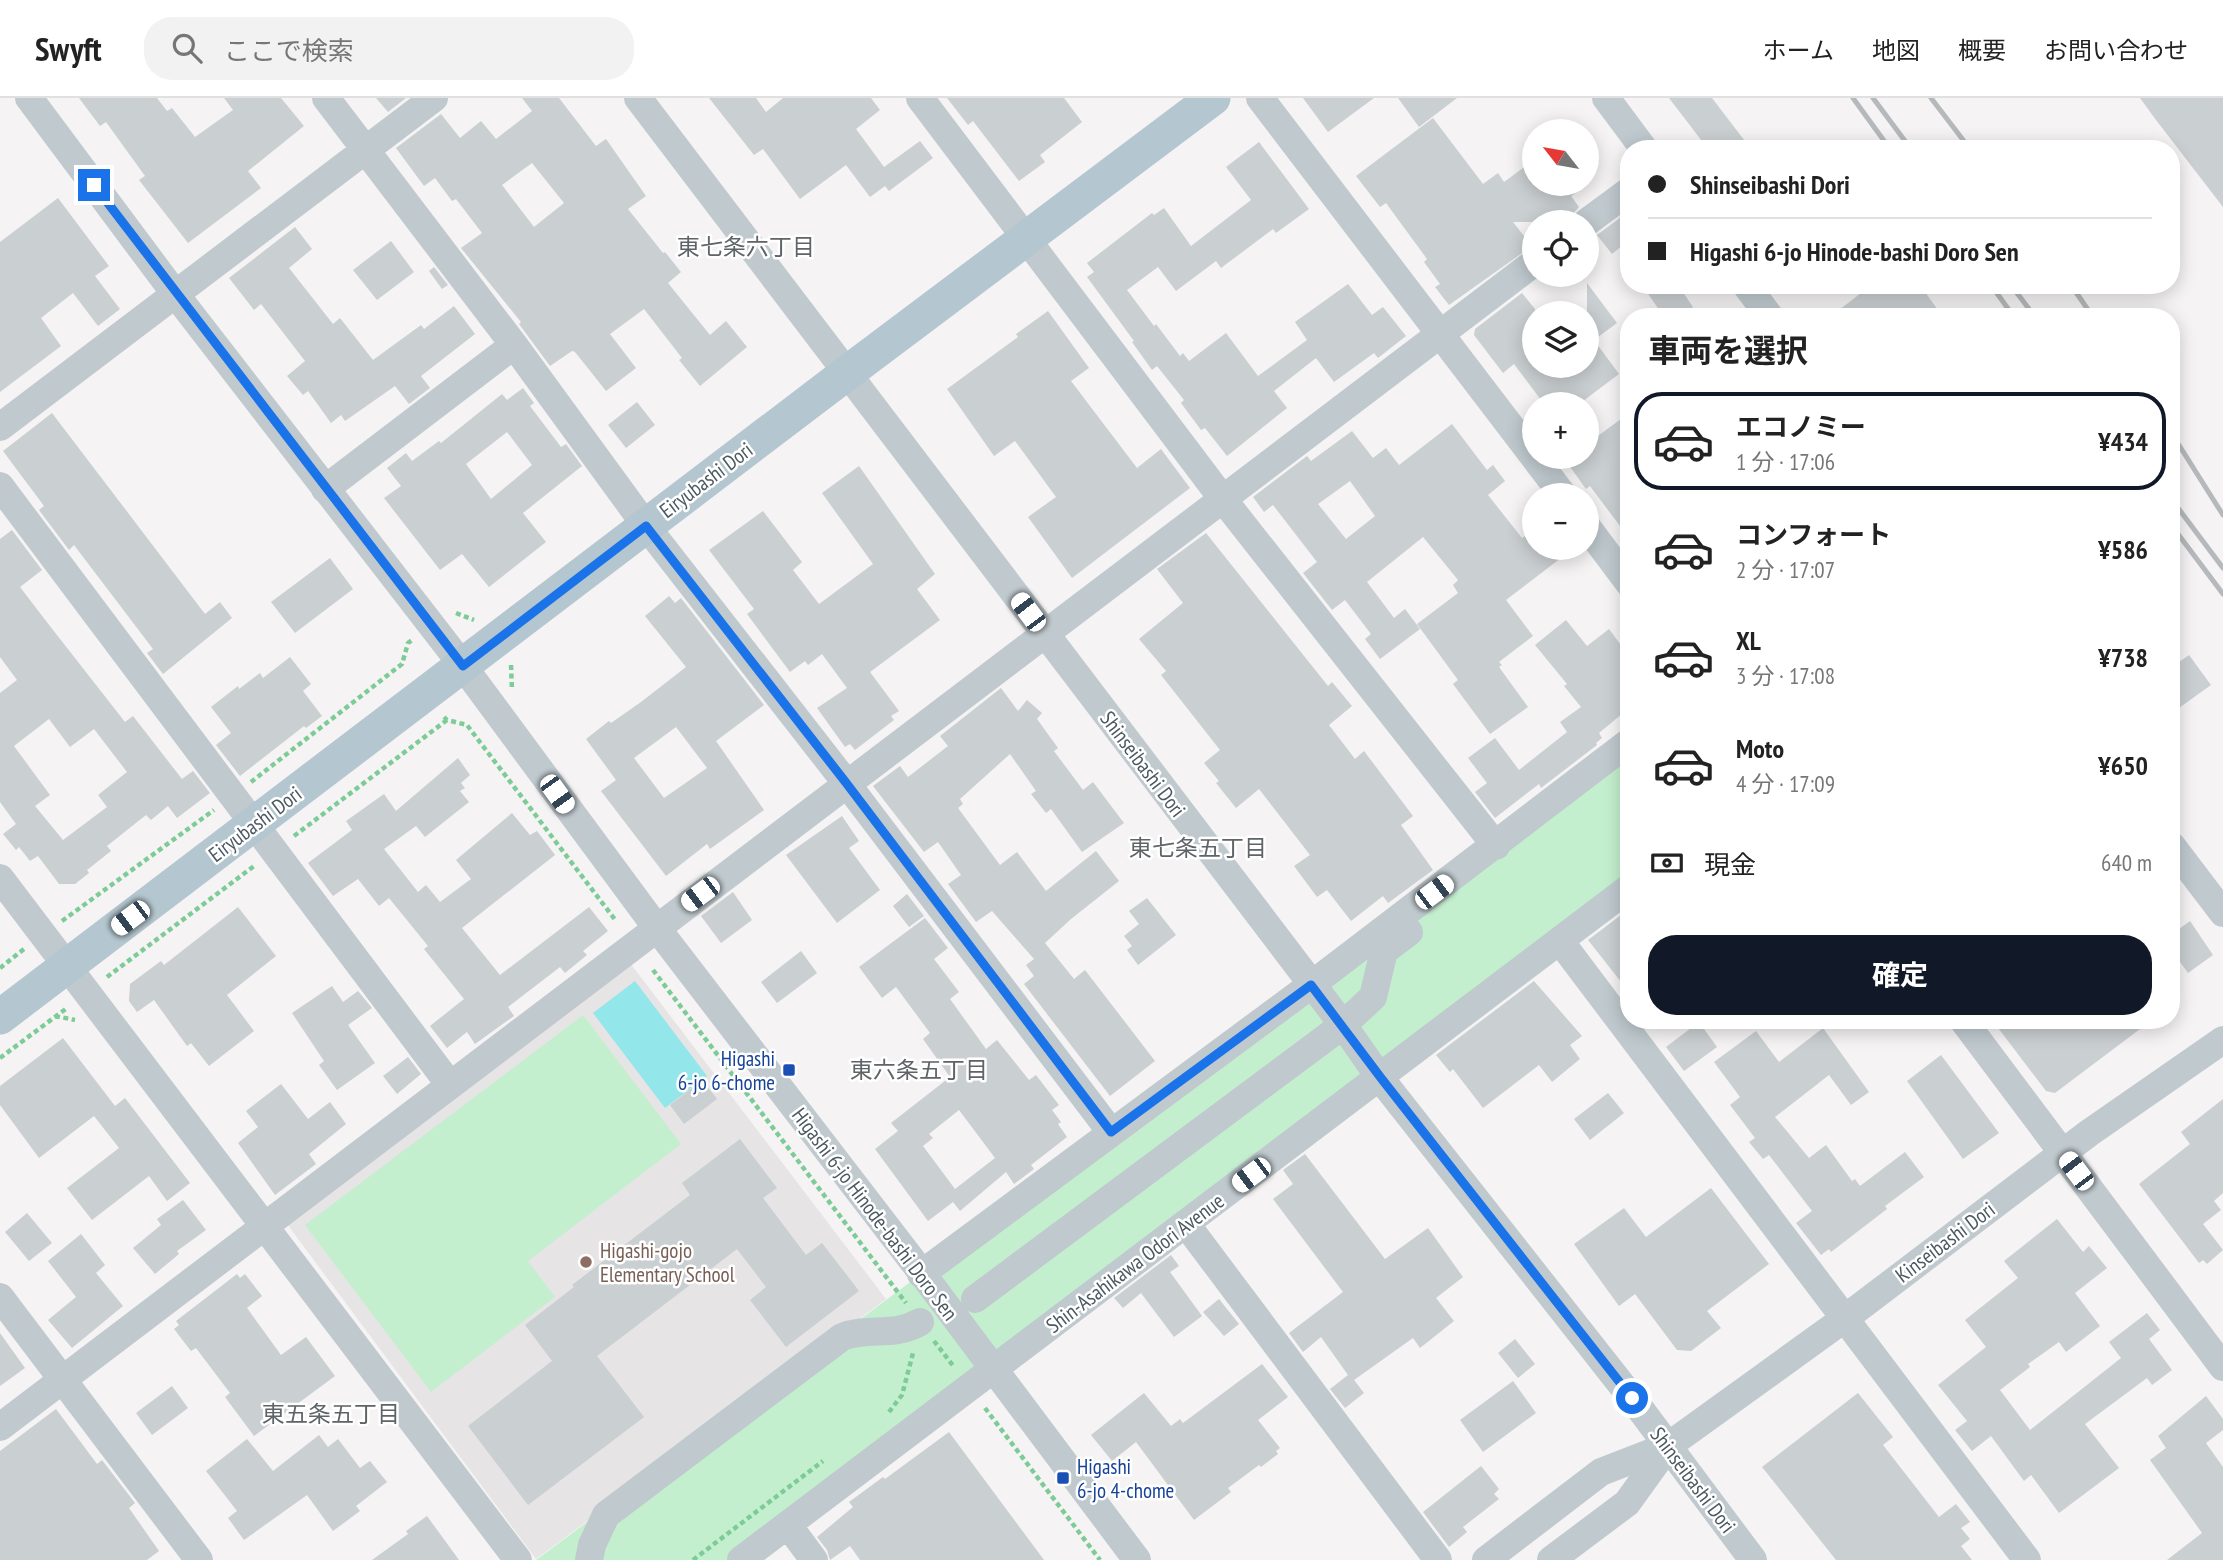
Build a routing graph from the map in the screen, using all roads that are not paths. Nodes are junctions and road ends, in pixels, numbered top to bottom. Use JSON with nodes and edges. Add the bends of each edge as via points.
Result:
{"nodes":[{"id":1,"x":29,"y":98,"type":"edge"},
{"id":2,"x":326,"y":98,"type":"edge"},
{"id":3,"x":434,"y":98,"type":"edge"},
{"id":4,"x":638,"y":98,"type":"edge"},
{"id":5,"x":919,"y":98,"type":"edge"},
{"id":6,"x":1213,"y":98,"type":"edge"},
{"id":7,"x":1260,"y":98,"type":"edge"},
{"id":8,"x":1606,"y":98,"type":"edge"},
{"id":9,"x":1637,"y":140,"type":"edge"},
{"id":10,"x":364,"y":149,"type":"junction"},
{"id":11,"x":1620,"y":198,"type":"edge"},
{"id":12,"x":1599,"y":213,"type":"edge"},
{"id":13,"x":1026,"y":239,"type":"junction"},
{"id":14,"x":1522,"y":272,"type":"edge"},
{"id":15,"x":176,"y":295,"type":"junction"},
{"id":16,"x":1441,"y":333,"type":"junction"},
{"id":17,"x":514,"y":345,"type":"junction"},
{"id":18,"x":846,"y":373,"type":"junction"},
{"id":19,"x":0,"y":427,"type":"edge"},
{"id":20,"x":1554,"y":483,"type":"edge"},
{"id":21,"x":0,"y":486,"type":"edge"},
{"id":22,"x":326,"y":489,"type":"junction"},
{"id":23,"x":1222,"y":498,"type":"junction"},
{"id":24,"x":646,"y":526,"type":"junction"},
{"id":25,"x":1599,"y":543,"type":"edge"},
{"id":26,"x":1620,"y":571,"type":"edge"},
{"id":27,"x":1044,"y":633,"type":"junction"},
{"id":28,"x":463,"y":666,"type":"junction"},
{"id":29,"x":1620,"y":749,"type":"edge"},
{"id":30,"x":1620,"y":773,"type":"edge"},
{"id":31,"x":847,"y":784,"type":"junction"},
{"id":32,"x":264,"y":838,"type":"junction"},
{"id":33,"x":1496,"y":846,"type":"junction"},
{"id":34,"x":2180,"y":857,"type":"edge"},
{"id":35,"x":0,"y":878,"type":"edge"},
{"id":36,"x":1620,"y":895,"type":"edge"},
{"id":37,"x":2223,"y":913,"type":"edge"},
{"id":38,"x":656,"y":927,"type":"junction"},
{"id":39,"x":1560,"y":941,"type":"junction"},
{"id":40,"x":77,"y":979,"type":"junction"},
{"id":41,"x":1311,"y":985,"type":"junction"},
{"id":42,"x":0,"y":1017,"type":"edge"},
{"id":43,"x":1620,"y":1021,"type":"edge"},
{"id":44,"x":1343,"y":1025,"type":"junction"},
{"id":45,"x":1626,"y":1029,"type":"edge"},
{"id":46,"x":1969,"y":1029,"type":"edge"},
{"id":47,"x":2223,"y":1040,"type":"edge"},
{"id":48,"x":1381,"y":1078,"type":"junction"},
{"id":49,"x":450,"y":1084,"type":"junction"},
{"id":50,"x":1111,"y":1132,"type":"junction"},
{"id":51,"x":2063,"y":1153,"type":"junction"},
{"id":52,"x":1186,"y":1224,"type":"junction"},
{"id":53,"x":265,"y":1226,"type":"junction"},
{"id":54,"x":921,"y":1274,"type":"junction"},
{"id":55,"x":0,"y":1297,"type":"edge"},
{"id":56,"x":975,"y":1299,"type":"dead end"},
{"id":57,"x":1844,"y":1319,"type":"junction"},
{"id":58,"x":924,"y":1327,"type":"road end"},
{"id":59,"x":2223,"y":1367,"type":"edge"},
{"id":60,"x":993,"y":1370,"type":"junction"},
{"id":61,"x":62,"y":1380,"type":"junction"},
{"id":62,"x":0,"y":1427,"type":"edge"},
{"id":63,"x":1668,"y":1446,"type":"junction"},
{"id":64,"x":788,"y":1525,"type":"junction"},
{"id":65,"x":200,"y":1560,"type":"edge"},
{"id":66,"x":518,"y":1560,"type":"edge"},
{"id":67,"x":589,"y":1560,"type":"edge"},
{"id":68,"x":741,"y":1560,"type":"edge"},
{"id":69,"x":814,"y":1560,"type":"edge"},
{"id":70,"x":1137,"y":1560,"type":"edge"},
{"id":71,"x":1438,"y":1560,"type":"edge"},
{"id":72,"x":1486,"y":1560,"type":"edge"},
{"id":73,"x":1552,"y":1560,"type":"edge"},
{"id":74,"x":1753,"y":1560,"type":"edge"},
{"id":75,"x":2027,"y":1560,"type":"edge"}],
"edges":[{"from":1,"to":15,"type":"street","name":"Higashi 6-jo Hinode-bashi Doro Sen"},
{"from":2,"to":10,"type":"street"},
{"from":3,"to":10,"type":"street"},
{"from":4,"to":18,"type":"street","name":"Shinseibashi Dori"},
{"from":5,"to":13,"type":"street"},
{"from":6,"to":13,"type":"main road","name":"Eiryubashi Dori"},
{"from":7,"to":16,"type":"street"},
{"from":8,"to":9,"type":"street"},
{"from":10,"to":15,"type":"street"},
{"from":10,"to":17,"type":"street"},
{"from":11,"to":12,"type":"street"},
{"from":13,"to":18,"type":"main road","name":"Eiryubashi Dori"},
{"from":13,"to":23,"type":"street"},
{"from":14,"to":16,"type":"street"},
{"from":15,"to":19,"type":"street"},
{"from":15,"to":22,"type":"street","name":"Higashi 6-jo Hinode-bashi Doro Sen"},
{"from":16,"to":20,"type":"street"},
{"from":16,"to":23,"type":"street"},
{"from":17,"to":22,"type":"street"},
{"from":17,"to":24,"type":"street"},
{"from":18,"to":24,"type":"main road","name":"Eiryubashi Dori"},
{"from":18,"to":27,"type":"street","name":"Shinseibashi Dori"},
{"from":21,"to":32,"type":"street"},
{"from":22,"to":28,"type":"street","name":"Higashi 6-jo Hinode-bashi Doro Sen"},
{"from":23,"to":27,"type":"street"},
{"from":23,"to":33,"type":"street"},
{"from":24,"to":28,"type":"main road","name":"Eiryubashi Dori"},
{"from":24,"to":31,"type":"street"},
{"from":25,"to":26,"type":"street"},
{"from":27,"to":31,"type":"street"},
{"from":27,"to":41,"type":"street","name":"Shinseibashi Dori"},
{"from":28,"to":32,"type":"main road","name":"Eiryubashi Dori"},
{"from":28,"to":38,"type":"street","name":"Higashi 6-jo Hinode-bashi Doro Sen"},
{"from":29,"to":33,"type":"street"},
{"from":30,"to":44,"type":"street","via":[[1384,951],[1373,997]]},
{"from":31,"to":38,"type":"street"},
{"from":31,"to":50,"type":"street"},
{"from":32,"to":40,"type":"main road","name":"Eiryubashi Dori"},
{"from":32,"to":49,"type":"street"},
{"from":33,"to":41,"type":"street"},
{"from":34,"to":37,"type":"street"},
{"from":35,"to":40,"type":"street"},
{"from":36,"to":39,"type":"street","name":"Shin-Asahikawa Odori Avenue"},
{"from":38,"to":49,"type":"street"},
{"from":38,"to":54,"type":"street","name":"Higashi 6-jo Hinode-bashi Doro Sen"},
{"from":39,"to":43,"type":"street"},
{"from":39,"to":48,"type":"street","name":"Shin-Asahikawa Odori Avenue"},
{"from":40,"to":42,"type":"main road","name":"Eiryubashi Dori"},
{"from":40,"to":53,"type":"street"},
{"from":41,"to":44,"type":"street","name":"Shinseibashi Dori"},
{"from":41,"to":50,"type":"street"},
{"from":44,"to":48,"type":"street","name":"Shinseibashi Dori"},
{"from":44,"to":56,"type":"street"},
{"from":45,"to":57,"type":"street"},
{"from":46,"to":51,"type":"street"},
{"from":47,"to":51,"type":"street","name":"Kinseibashi Dori"},
{"from":48,"to":52,"type":"street","name":"Shin-Asahikawa Odori Avenue"},
{"from":48,"to":63,"type":"street","name":"Shinseibashi Dori"},
{"from":49,"to":53,"type":"street"},
{"from":50,"to":54,"type":"street"},
{"from":51,"to":57,"type":"street","name":"Kinseibashi Dori"},
{"from":51,"to":59,"type":"street"},
{"from":52,"to":60,"type":"street","name":"Shin-Asahikawa Odori Avenue"},
{"from":52,"to":71,"type":"street"},
{"from":53,"to":61,"type":"street"},
{"from":53,"to":66,"type":"street"},
{"from":54,"to":60,"type":"street","name":"Higashi 6-jo Hinode-bashi Doro Sen"},
{"from":55,"to":61,"type":"street"},
{"from":57,"to":63,"type":"street","name":"Kinseibashi Dori"},
{"from":57,"to":75,"type":"street"},
{"from":58,"to":67,"type":"street","via":[[858,1331],[842,1337],[606,1515]]},
{"from":60,"to":64,"type":"street","name":"Shin-Asahikawa Odori Avenue"},
{"from":60,"to":70,"type":"street","name":"Higashi 6-jo Hinode-bashi Doro Sen"},
{"from":61,"to":62,"type":"street"},
{"from":61,"to":65,"type":"street"},
{"from":63,"to":72,"type":"street","name":"Kinseibashi Dori","via":[[1601,1472]]},
{"from":63,"to":73,"type":"street","name":"Kinseibashi Dori","via":[[1627,1503]]},
{"from":63,"to":74,"type":"street","name":"Shinseibashi Dori"},
{"from":64,"to":68,"type":"street","name":"Shin-Asahikawa Odori Avenue"},
{"from":64,"to":69,"type":"street"}]}
